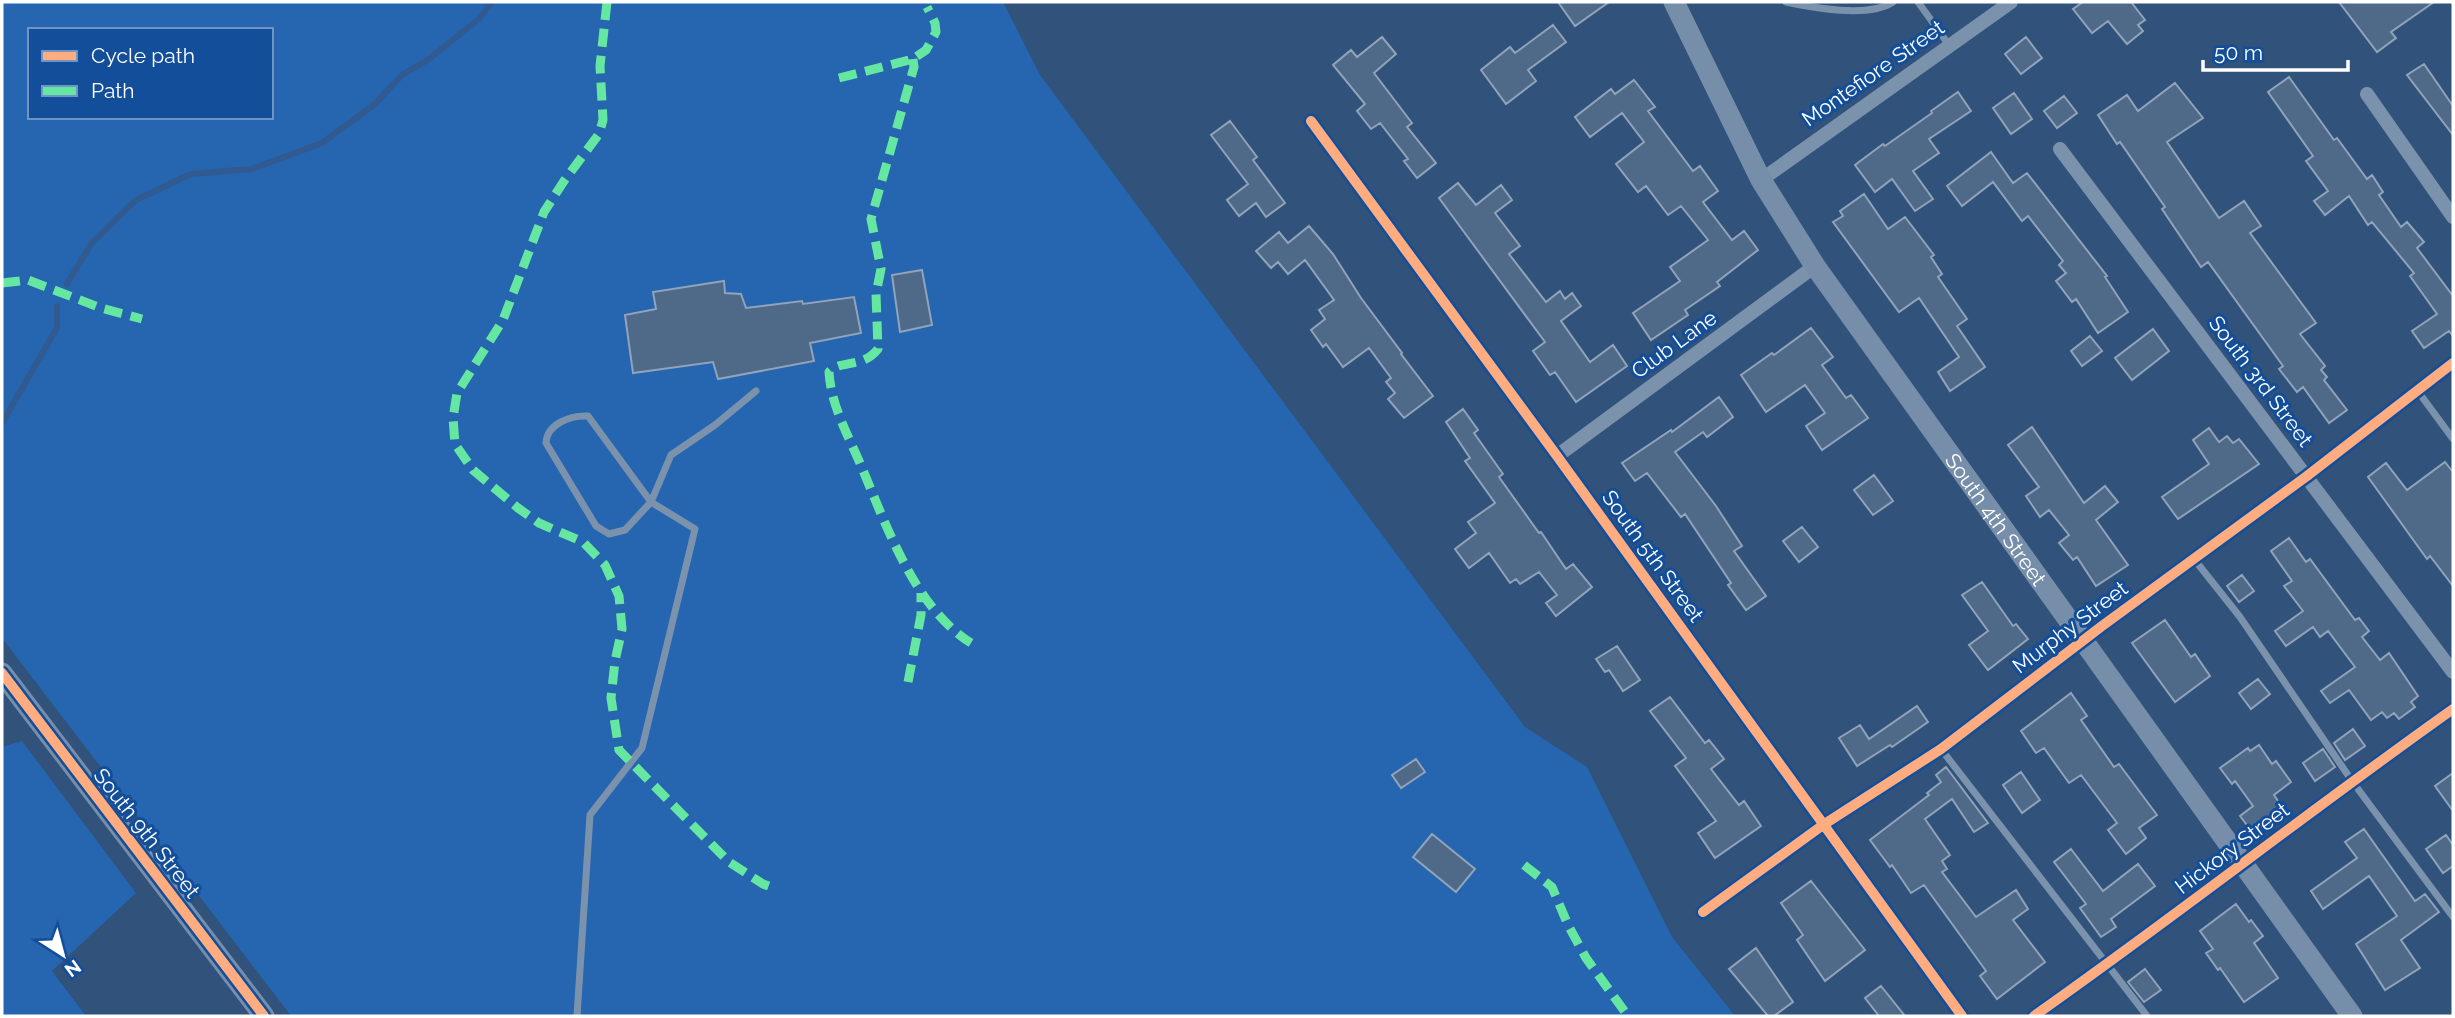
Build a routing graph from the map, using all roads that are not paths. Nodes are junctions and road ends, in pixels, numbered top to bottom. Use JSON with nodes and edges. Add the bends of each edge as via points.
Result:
{"nodes":[{"id":1,"x":1674,"y":2,"type":"edge"},
{"id":2,"x":1786,"y":2,"type":"edge"},
{"id":3,"x":1893,"y":2,"type":"edge"},
{"id":4,"x":1918,"y":2,"type":"edge"},
{"id":5,"x":2011,"y":2,"type":"edge"},
{"id":6,"x":1949,"y":45,"type":"junction"},
{"id":7,"x":2367,"y":94,"type":"dead end"},
{"id":8,"x":1311,"y":121,"type":"dead end"},
{"id":9,"x":2060,"y":149,"type":"dead end"},
{"id":10,"x":1760,"y":180,"type":"junction"},
{"id":11,"x":2453,"y":217,"type":"edge"},
{"id":12,"x":1815,"y":266,"type":"junction"},
{"id":13,"x":2453,"y":363,"type":"edge"},
{"id":14,"x":2417,"y":390,"type":"junction"},
{"id":15,"x":756,"y":391,"type":"dead end"},
{"id":16,"x":2453,"y":439,"type":"edge"},
{"id":17,"x":1557,"y":456,"type":"junction"},
{"id":18,"x":2307,"y":476,"type":"junction"},
{"id":19,"x":651,"y":502,"type":"junction"},
{"id":20,"x":2194,"y":559,"type":"junction"},
{"id":21,"x":2083,"y":640,"type":"junction"},
{"id":22,"x":2453,"y":672,"type":"edge"},
{"id":23,"x":2,"y":673,"type":"edge"},
{"id":24,"x":2453,"y":709,"type":"edge"},
{"id":25,"x":1941,"y":748,"type":"junction"},
{"id":26,"x":2352,"y":781,"type":"junction"},
{"id":27,"x":1822,"y":825,"type":"junction"},
{"id":28,"x":2242,"y":866,"type":"junction"},
{"id":29,"x":1703,"y":912,"type":"dead end"},
{"id":30,"x":2453,"y":917,"type":"edge"},
{"id":31,"x":2107,"y":965,"type":"junction"},
{"id":32,"x":264,"y":1016,"type":"edge"},
{"id":33,"x":577,"y":1016,"type":"edge"},
{"id":34,"x":1962,"y":1016,"type":"edge"},
{"id":35,"x":2034,"y":1016,"type":"edge"},
{"id":36,"x":2147,"y":1016,"type":"edge"},
{"id":37,"x":2352,"y":1016,"type":"edge"}],
"edges":[{"from":1,"to":10,"type":"main road","name":"South 4th Street"},
{"from":2,"to":3,"type":"lane","via":[[1859,11]]},
{"from":4,"to":6,"type":"lane"},
{"from":5,"to":6,"type":"street","name":"Montefiore Street"},
{"from":6,"to":10,"type":"street","name":"Montefiore Street"},
{"from":7,"to":11,"type":"street"},
{"from":8,"to":17,"type":"street","name":"South 5th Street"},
{"from":9,"to":18,"type":"street","name":"South 3rd Street"},
{"from":10,"to":12,"type":"main road","name":"South 4th Street"},
{"from":12,"to":17,"type":"street","name":"Club Lane"},
{"from":12,"to":21,"type":"main road","name":"South 4th Street"},
{"from":13,"to":14,"type":"street","name":"Murphy Street"},
{"from":14,"to":16,"type":"lane"},
{"from":14,"to":18,"type":"street","name":"Murphy Street"},
{"from":15,"to":19,"type":"lane","via":[[671,455]]},
{"from":17,"to":27,"type":"street","name":"South 5th Street"},
{"from":18,"to":20,"type":"street","name":"Murphy Street"},
{"from":18,"to":22,"type":"street","name":"South 3rd Street"},
{"from":19,"to":19,"type":"lane","via":[[588,416],[574,415],[547,436],[546,443],[601,530],[609,534],[625,530]]},
{"from":19,"to":33,"type":"lane","via":[[695,529],[642,748],[590,815]]},
{"from":20,"to":21,"type":"street","name":"Murphy Street"},
{"from":20,"to":26,"type":"lane"},
{"from":21,"to":25,"type":"street","name":"Murphy Street"},
{"from":21,"to":28,"type":"main road","name":"South 4th Street"},
{"from":23,"to":32,"type":"main road","name":"South 9th Street"},
{"from":24,"to":26,"type":"street","name":"Hickory Street"},
{"from":25,"to":27,"type":"street","name":"Murphy Street"},
{"from":25,"to":31,"type":"lane"},
{"from":26,"to":28,"type":"street","name":"Hickory Street"},
{"from":26,"to":30,"type":"lane"},
{"from":27,"to":29,"type":"street","name":"Murphy Street"},
{"from":27,"to":34,"type":"street","name":"South 5th Street"},
{"from":28,"to":31,"type":"street","name":"Hickory Street"},
{"from":28,"to":37,"type":"main road","name":"South 4th Street"},
{"from":31,"to":35,"type":"street","name":"Hickory Street"},
{"from":31,"to":36,"type":"lane"}]}
